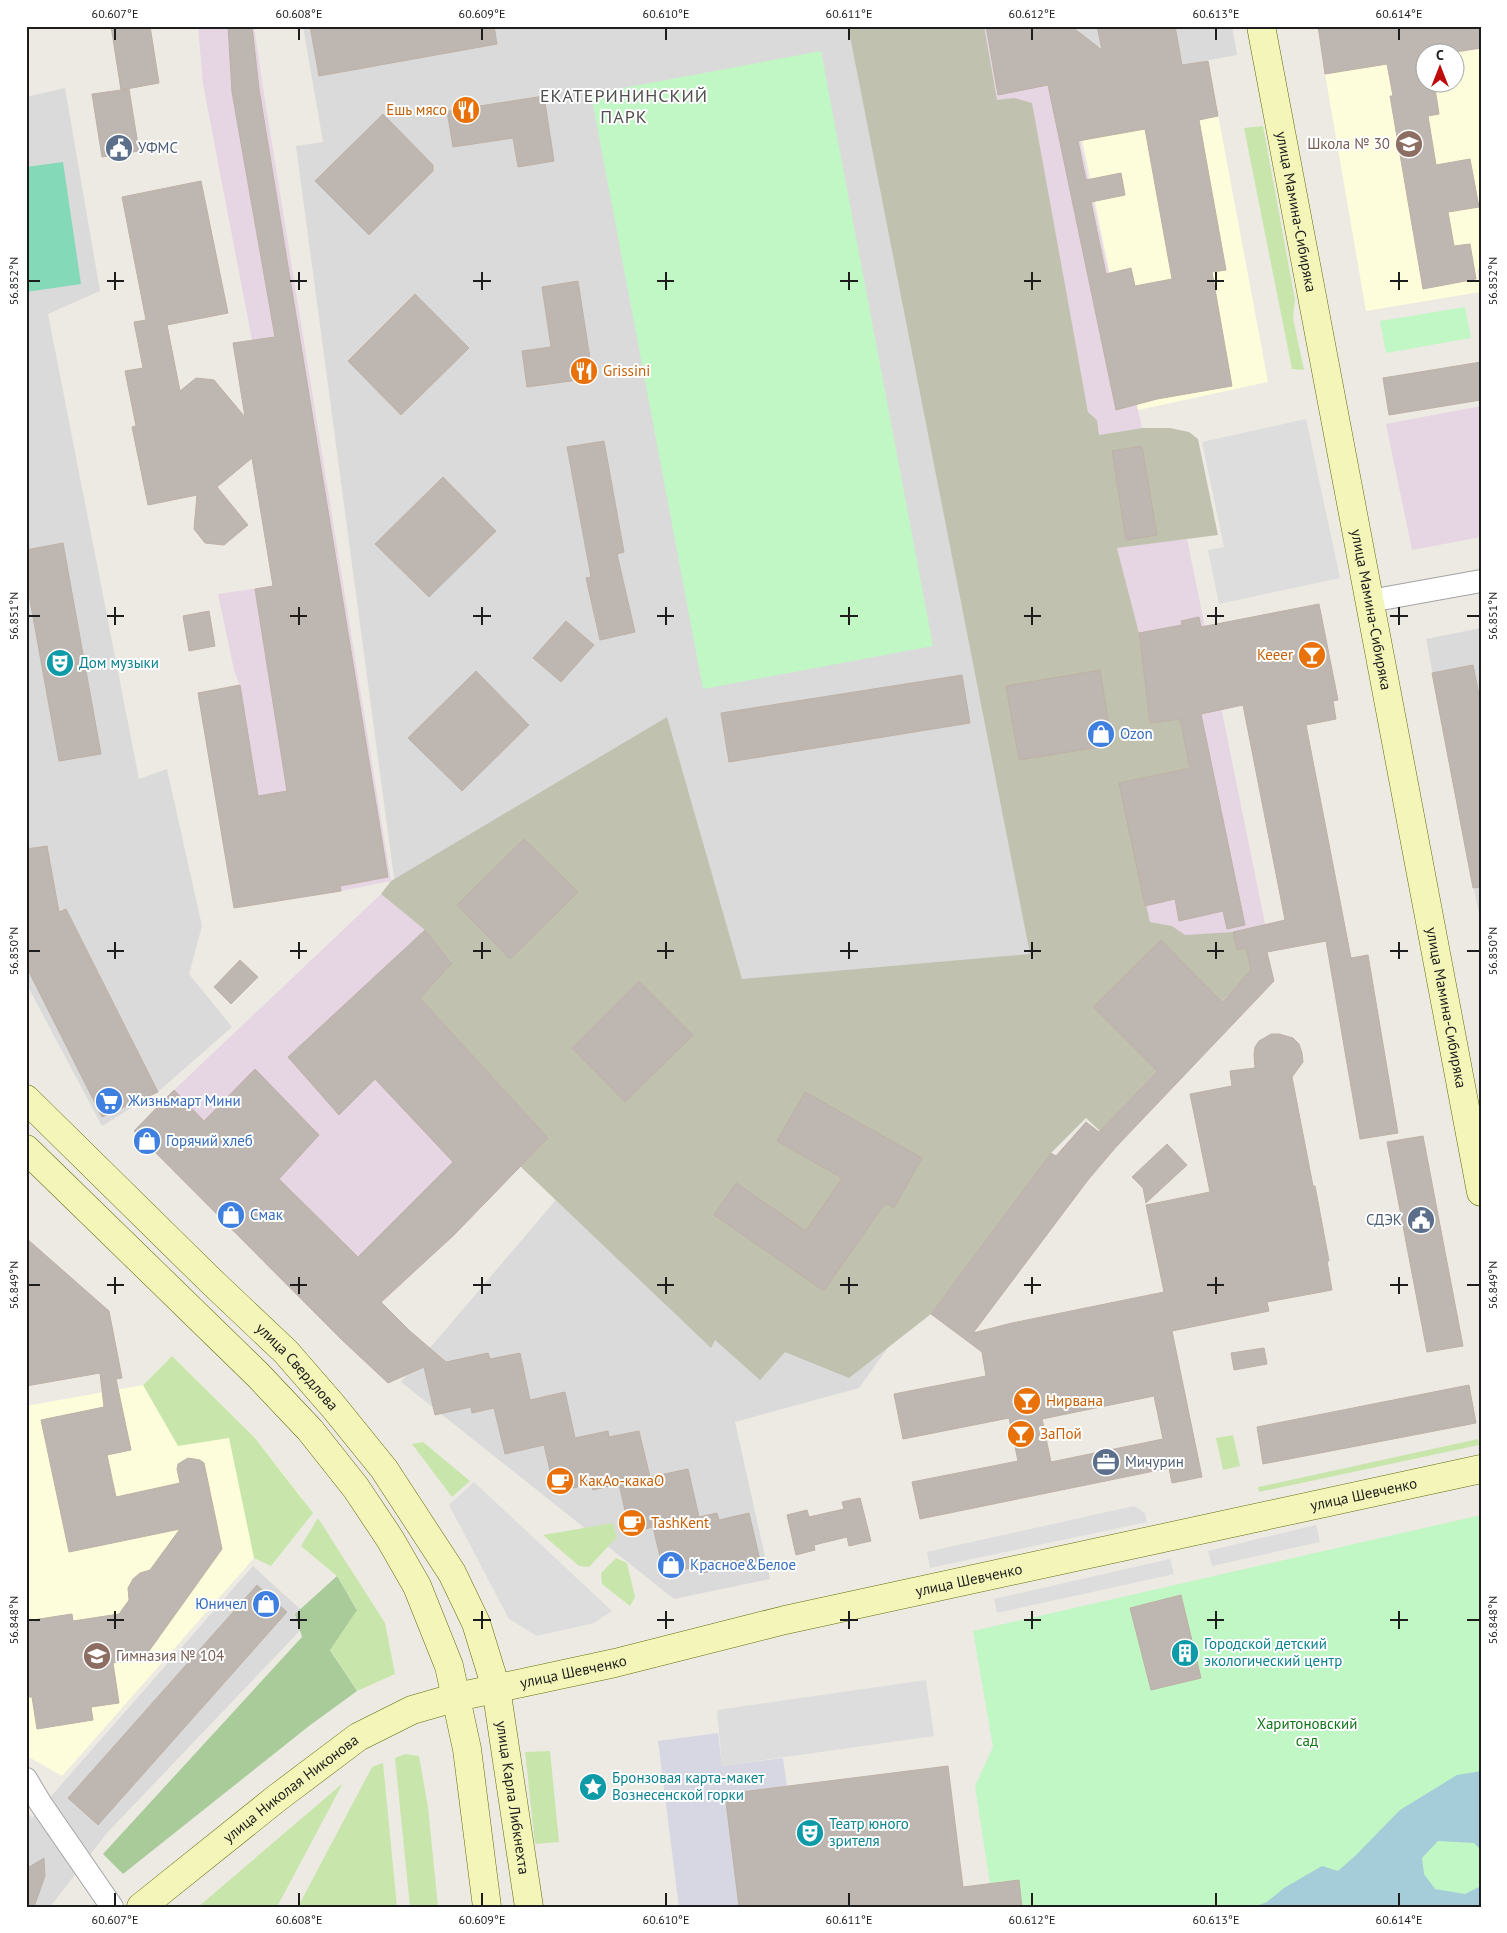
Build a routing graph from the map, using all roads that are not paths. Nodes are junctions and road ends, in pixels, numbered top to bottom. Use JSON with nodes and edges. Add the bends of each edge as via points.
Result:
{"nodes":[{"id":1,"x":1261,"y":26,"type":"edge"},
{"id":2,"x":1481,"y":581,"type":"edge"},
{"id":3,"x":1370,"y":601,"type":"junction"},
{"id":4,"x":26,"y":1099,"type":"edge"},
{"id":5,"x":26,"y":1149,"type":"edge"},
{"id":6,"x":1481,"y":1192,"type":"edge"},
{"id":7,"x":1481,"y":1469,"type":"edge"},
{"id":8,"x":496,"y":1688,"type":"junction"},
{"id":9,"x":457,"y":1697,"type":"junction"},
{"id":10,"x":26,"y":1779,"type":"edge"},
{"id":11,"x":112,"y":1907,"type":"edge"},
{"id":12,"x":141,"y":1907,"type":"edge"},
{"id":13,"x":488,"y":1907,"type":"edge"},
{"id":14,"x":529,"y":1907,"type":"edge"}],
"edges":[{"from":1,"to":3,"type":"main road","name":"улица Мамина-Сибиряка"},
{"from":2,"to":3,"type":"street"},
{"from":3,"to":6,"type":"main road","name":"улица Мамина-Сибиряка"},
{"from":4,"to":8,"type":"main road","name":"улица Свердлова","via":[[286,1352],[384,1469],[452,1574],[476,1623]]},
{"from":5,"to":9,"type":"main road","name":"улица Свердлова","via":[[258,1375],[310,1430],[356,1488],[417,1586],[449,1666]]},
{"from":7,"to":8,"type":"main road","name":"улица Шевченко","via":[[785,1620],[615,1664]]},
{"from":8,"to":9,"type":"main road","name":"улица Шевченко"},
{"from":8,"to":14,"type":"main road","name":"улица Карла Либкнехта"},
{"from":9,"to":12,"type":"main road","name":"улица Николая Никонова","via":[[412,1710],[358,1737]]},
{"from":9,"to":13,"type":"main road"},
{"from":10,"to":11,"type":"street"}]}
